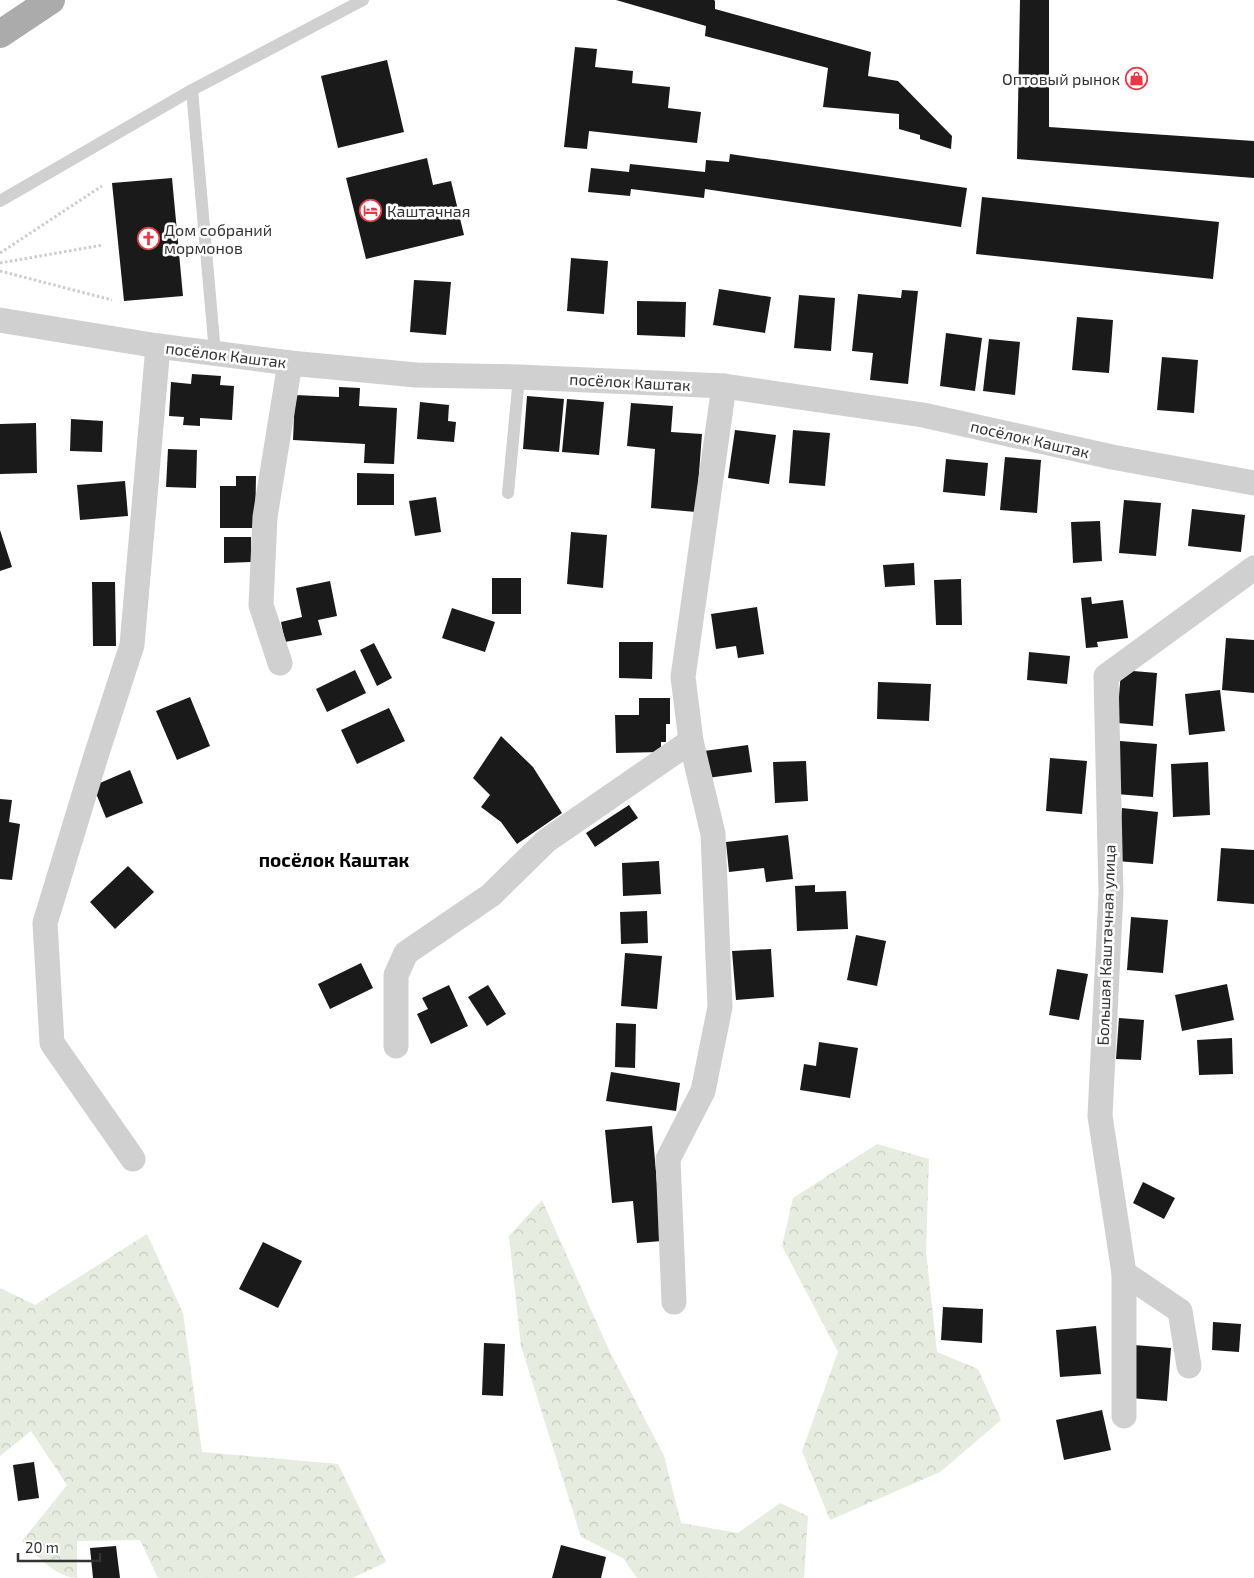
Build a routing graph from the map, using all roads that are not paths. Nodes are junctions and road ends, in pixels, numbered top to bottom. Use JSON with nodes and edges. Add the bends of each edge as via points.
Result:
{"nodes":[{"id":1,"x":51,"y":0,"type":"edge"},
{"id":2,"x":362,"y":0,"type":"edge"},
{"id":3,"x":0,"y":34,"type":"edge"},
{"id":4,"x":192,"y":90,"type":"junction"},
{"id":5,"x":0,"y":201,"type":"edge"},
{"id":6,"x":0,"y":320,"type":"edge"},
{"id":7,"x":158,"y":346,"type":"junction"},
{"id":8,"x":215,"y":353,"type":"junction"},
{"id":9,"x":290,"y":363,"type":"junction"},
{"id":10,"x":519,"y":377,"type":"junction"},
{"id":11,"x":724,"y":386,"type":"junction"},
{"id":12,"x":1254,"y":483,"type":"edge"},
{"id":13,"x":508,"y":493,"type":"dead end"},
{"id":14,"x":1254,"y":568,"type":"edge"},
{"id":15,"x":280,"y":663,"type":"dead end"},
{"id":16,"x":691,"y":741,"type":"junction"},
{"id":17,"x":396,"y":1046,"type":"dead end"},
{"id":18,"x":133,"y":1159,"type":"dead end"},
{"id":19,"x":1124,"y":1273,"type":"junction"},
{"id":20,"x":674,"y":1302,"type":"dead end"},
{"id":21,"x":1189,"y":1366,"type":"dead end"},
{"id":22,"x":1124,"y":1416,"type":"dead end"}],
"edges":[{"from":1,"to":3,"type":"main road"},
{"from":2,"to":4,"type":"lane"},
{"from":4,"to":5,"type":"lane"},
{"from":4,"to":8,"type":"lane"},
{"from":6,"to":7,"type":"street","name":"посёлок Каштак"},
{"from":7,"to":8,"type":"street","name":"посёлок Каштак"},
{"from":7,"to":18,"type":"street","via":[[132,645],[46,923],[52,1043]]},
{"from":8,"to":9,"type":"street","name":"посёлок Каштак"},
{"from":9,"to":10,"type":"street","name":"посёлок Каштак","via":[[416,375]]},
{"from":9,"to":15,"type":"street","via":[[265,517],[261,605]]},
{"from":10,"to":11,"type":"street","name":"посёлок Каштак"},
{"from":10,"to":13,"type":"lane"},
{"from":11,"to":12,"type":"street","name":"посёлок Каштак","via":[[923,415],[1112,457]]},
{"from":11,"to":16,"type":"street","via":[[683,677]]},
{"from":14,"to":19,"type":"street","name":"Большая Каштачная улица","via":[[1106,676],[1111,893],[1100,1116]]},
{"from":16,"to":17,"type":"street","via":[[546,841],[491,895],[406,953],[396,975]]},
{"from":16,"to":20,"type":"street","via":[[713,834],[720,1007],[703,1091],[668,1159]]},
{"from":19,"to":21,"type":"street","via":[[1180,1311]]},
{"from":19,"to":22,"type":"street"}]}
